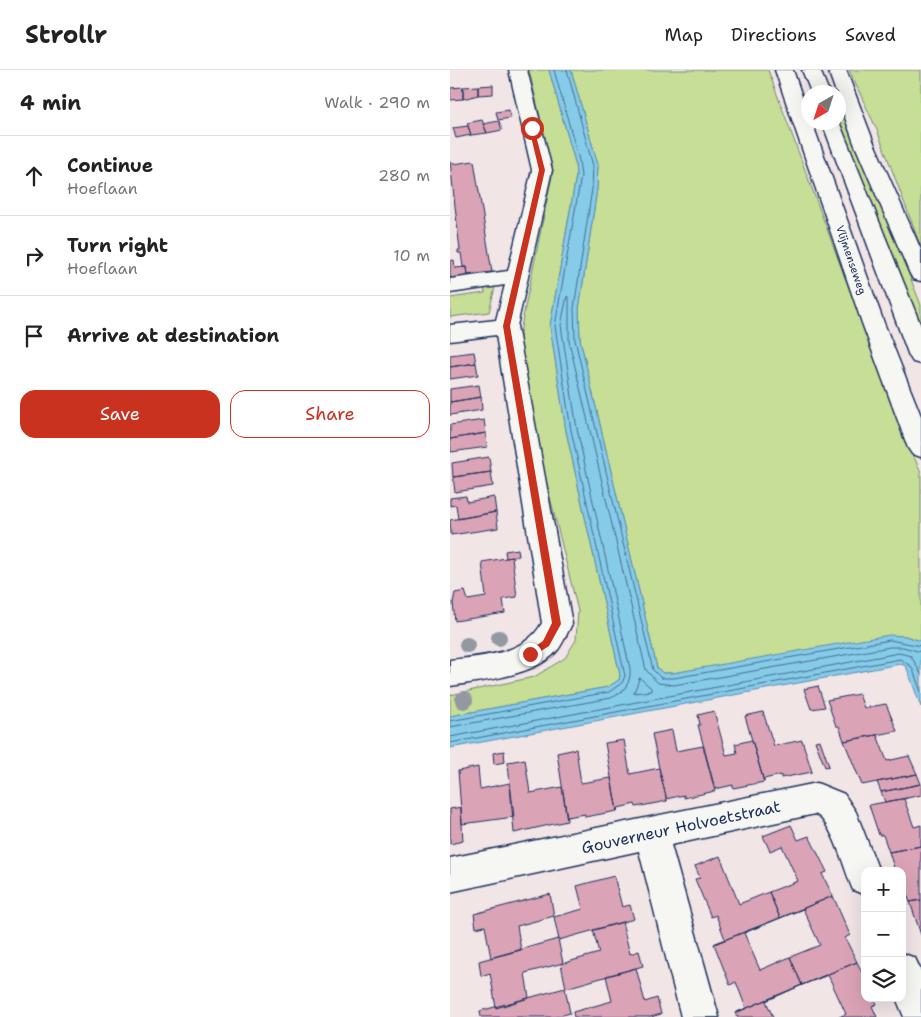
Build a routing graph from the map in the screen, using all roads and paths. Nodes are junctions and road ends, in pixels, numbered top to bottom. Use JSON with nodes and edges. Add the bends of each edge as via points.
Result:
{"nodes":[{"id":1,"x":518,"y":70,"type":"edge"},
{"id":2,"x":784,"y":70,"type":"edge"},
{"id":3,"x":811,"y":70,"type":"edge"},
{"id":4,"x":837,"y":70,"type":"edge"},
{"id":5,"x":817,"y":85,"type":"edge"},
{"id":6,"x":834,"y":130,"type":"edge"},
{"id":7,"x":921,"y":274,"type":"edge"},
{"id":8,"x":518,"y":276,"type":"junction"},
{"id":9,"x":450,"y":286,"type":"edge"},
{"id":10,"x":506,"y":326,"type":"junction"},
{"id":11,"x":450,"y":333,"type":"edge"},
{"id":12,"x":921,"y":356,"type":"edge"},
{"id":13,"x":921,"y":448,"type":"edge"},
{"id":14,"x":450,"y":673,"type":"edge"},
{"id":15,"x":651,"y":834,"type":"junction"},
{"id":16,"x":861,"y":868,"type":"edge"},
{"id":17,"x":450,"y":875,"type":"edge"},
{"id":18,"x":906,"y":980,"type":"edge"},
{"id":19,"x":921,"y":1012,"type":"edge"},
{"id":20,"x":700,"y":1017,"type":"edge"}],
"edges":[{"from":1,"to":8,"type":"street","via":[[542,170]]},
{"from":2,"to":13,"type":"street","name":"Vlijmenseweg","via":[[873,324]]},
{"from":3,"to":5,"type":"street"},
{"from":4,"to":7,"type":"street","via":[[864,143]]},
{"from":6,"to":12,"type":"street"},
{"from":8,"to":9,"type":"street"},
{"from":8,"to":10,"type":"street"},
{"from":10,"to":11,"type":"street"},
{"from":10,"to":14,"type":"street","via":[[557,624],[546,643],[530,654],[490,667]]},
{"from":15,"to":16,"type":"street","name":"Gouverneur Holvoetstraat","via":[[816,798],[832,805],[844,823]]},
{"from":15,"to":17,"type":"street","name":"Gouverneur Holvoetstraat"},
{"from":15,"to":20,"type":"street"},
{"from":18,"to":19,"type":"street"}]}
